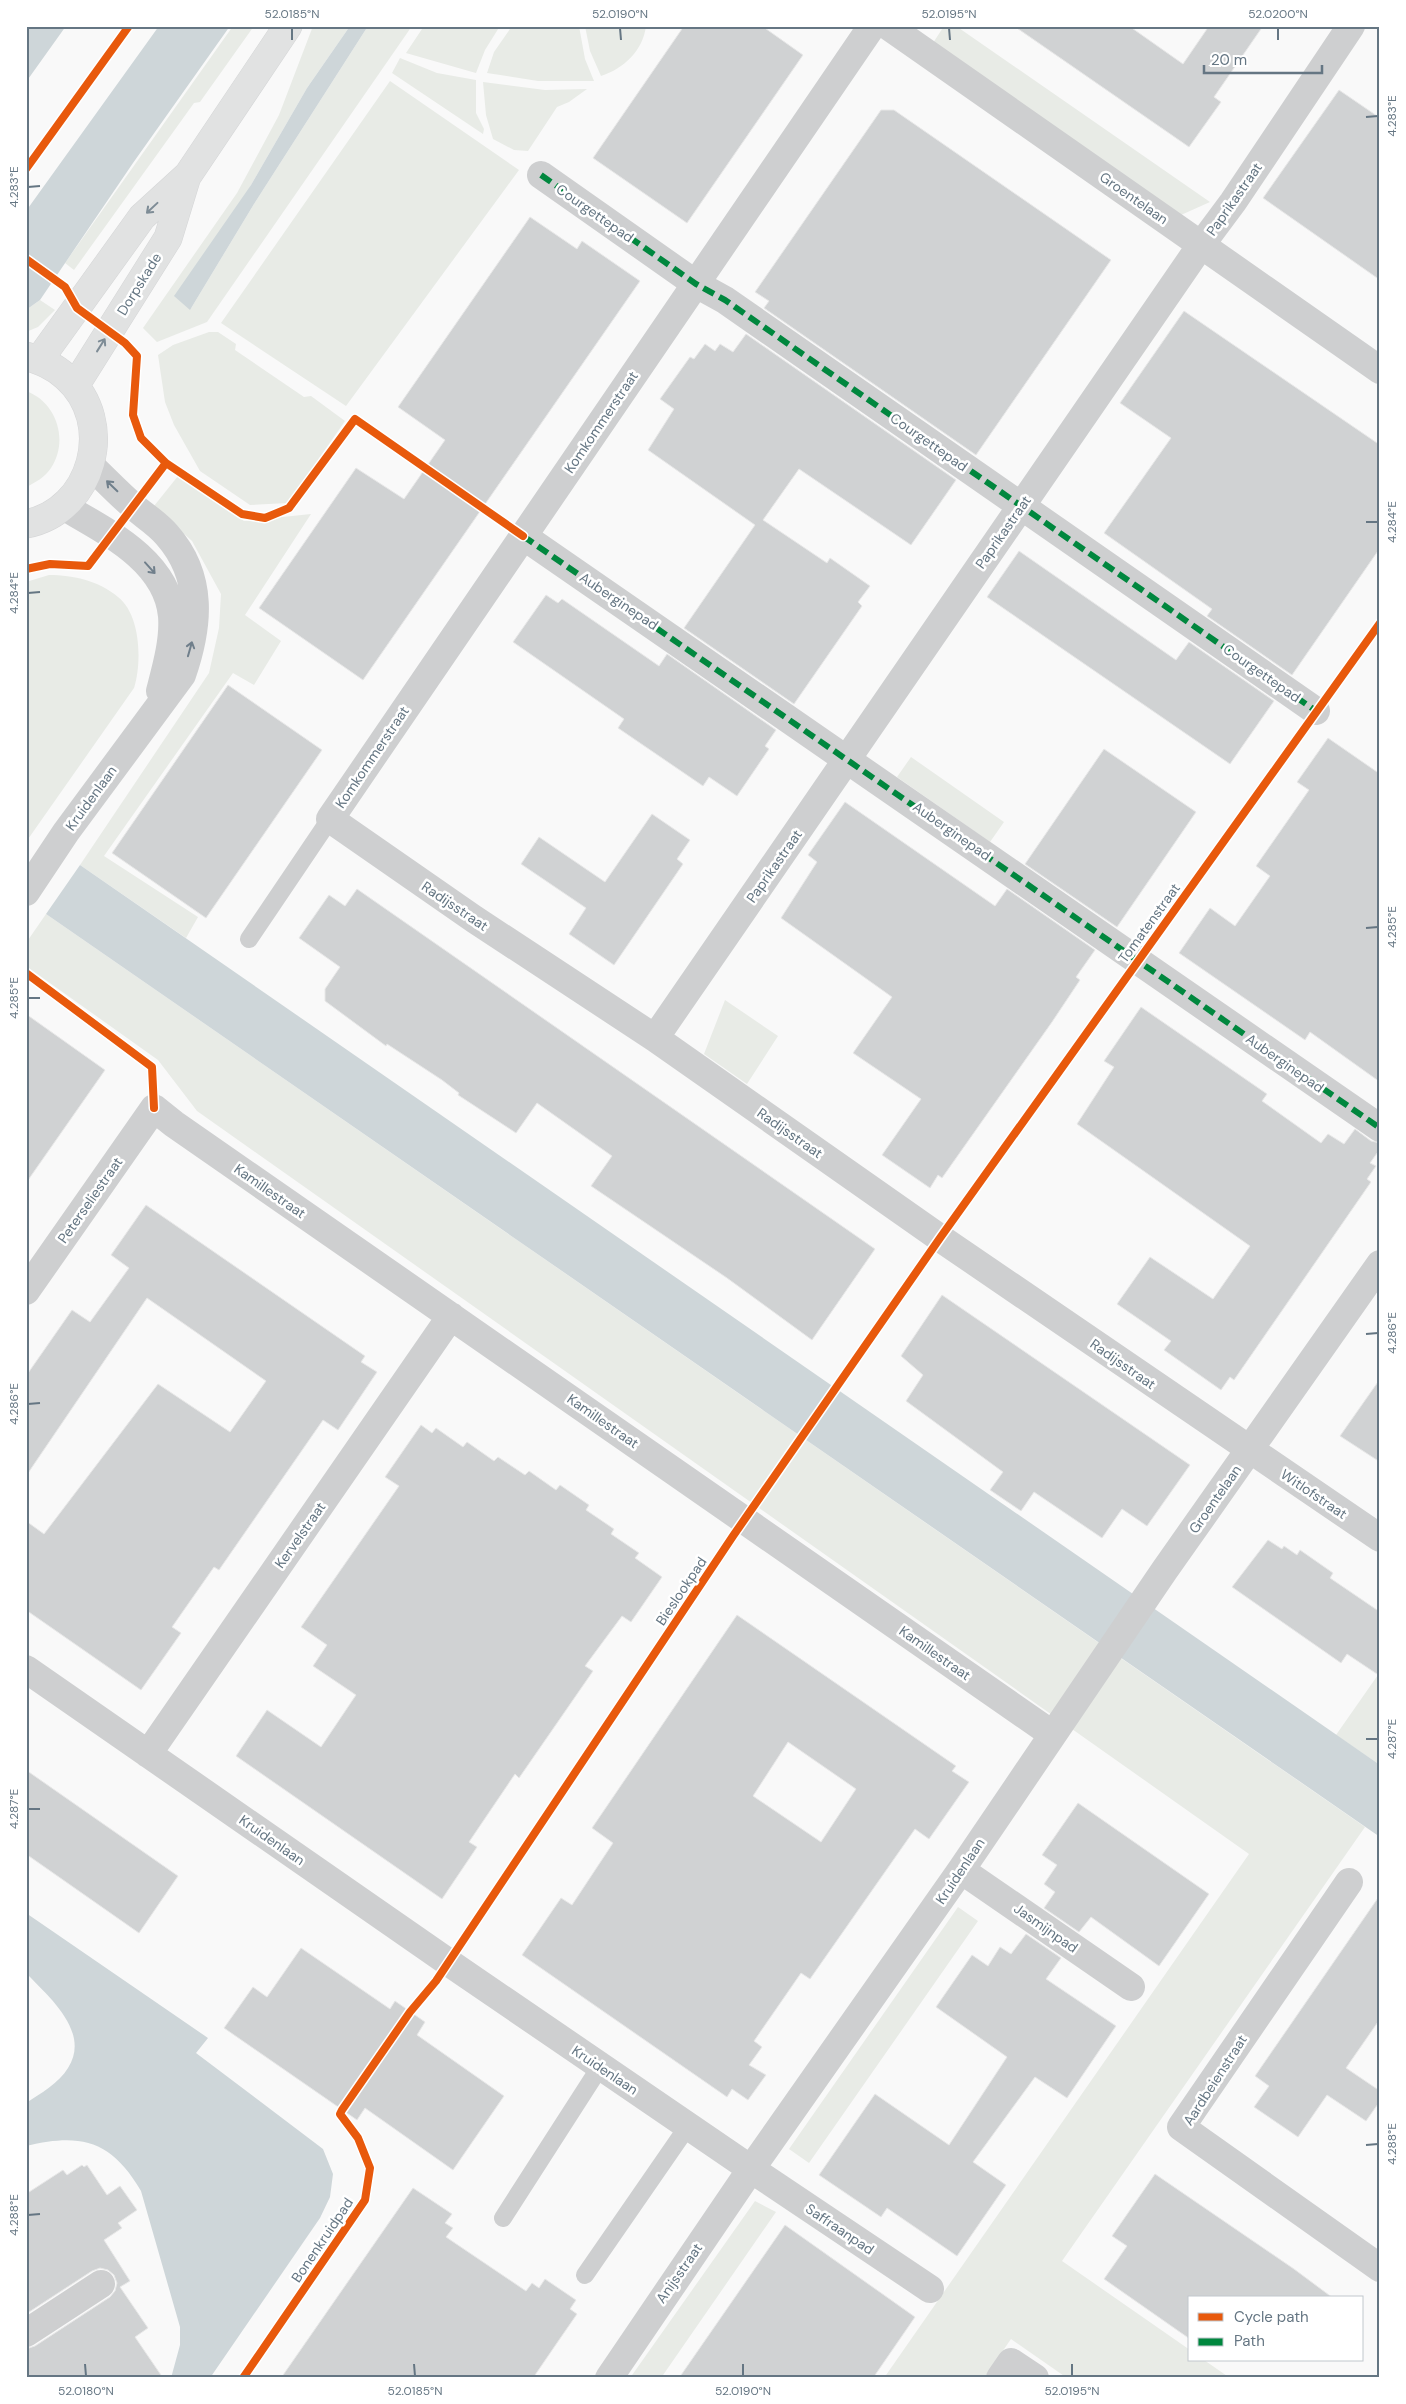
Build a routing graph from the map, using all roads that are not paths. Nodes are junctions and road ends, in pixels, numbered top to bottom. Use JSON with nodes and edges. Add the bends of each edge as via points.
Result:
{"nodes":[{"id":1,"x":288,"y":26,"type":"edge"},
{"id":2,"x":872,"y":26,"type":"edge"},
{"id":3,"x":888,"y":26,"type":"edge"},
{"id":4,"x":1351,"y":26,"type":"edge"},
{"id":5,"x":188,"y":174,"type":"junction"},
{"id":6,"x":541,"y":176,"type":"dead end"},
{"id":7,"x":1201,"y":245,"type":"junction"},
{"id":8,"x":696,"y":284,"type":"junction"},
{"id":9,"x":33,"y":358,"type":"edge"},
{"id":10,"x":1380,"y":370,"type":"edge"},
{"id":11,"x":75,"y":386,"type":"junction"},
{"id":12,"x":90,"y":465,"type":"junction"},
{"id":13,"x":63,"y":506,"type":"junction"},
{"id":14,"x":1022,"y":506,"type":"junction"},
{"id":15,"x":26,"y":524,"type":"edge"},
{"id":16,"x":523,"y":536,"type":"junction"},
{"id":17,"x":158,"y":705,"type":"junction"},
{"id":18,"x":1316,"y":711,"type":"dead end"},
{"id":19,"x":848,"y":758,"type":"junction"},
{"id":20,"x":330,"y":819,"type":"junction"},
{"id":21,"x":26,"y":892,"type":"edge"},
{"id":22,"x":249,"y":939,"type":"dead end"},
{"id":23,"x":655,"y":1038,"type":"junction"},
{"id":24,"x":154,"y":1108,"type":"joint"},
{"id":25,"x":1380,"y":1128,"type":"edge"},
{"id":26,"x":1380,"y":1264,"type":"edge"},
{"id":27,"x":26,"y":1291,"type":"edge"},
{"id":28,"x":451,"y":1316,"type":"junction"},
{"id":29,"x":1249,"y":1450,"type":"junction"},
{"id":30,"x":1380,"y":1538,"type":"edge"},
{"id":31,"x":26,"y":1669,"type":"edge"},
{"id":32,"x":1052,"y":1734,"type":"junction"},
{"id":33,"x":148,"y":1754,"type":"junction"},
{"id":34,"x":962,"y":1870,"type":"junction"},
{"id":35,"x":1349,"y":1882,"type":"dead end"},
{"id":36,"x":1131,"y":1987,"type":"dead end"},
{"id":37,"x":600,"y":2067,"type":"junction"},
{"id":38,"x":688,"y":2126,"type":"junction"},
{"id":39,"x":751,"y":2169,"type":"junction"},
{"id":40,"x":503,"y":2218,"type":"dead end"},
{"id":41,"x":1380,"y":2268,"type":"edge"},
{"id":42,"x":585,"y":2275,"type":"dead end"},
{"id":43,"x":101,"y":2284,"type":"dead end"},
{"id":44,"x":930,"y":2289,"type":"dead end"},
{"id":45,"x":26,"y":2333,"type":"edge"},
{"id":46,"x":609,"y":2378,"type":"edge"},
{"id":47,"x":1000,"y":2378,"type":"edge"},
{"id":48,"x":1034,"y":2378,"type":"edge"}],
"edges":[{"from":1,"to":5,"type":"main road","name":"Dorpskade"},
{"from":2,"to":8,"type":"street","name":"Komkommerstraat"},
{"from":3,"to":7,"type":"street","name":"Groentelaan"},
{"from":4,"to":7,"type":"street","name":"Paprikastraat"},
{"from":5,"to":9,"type":"main road","name":"Dorpskade","one_way":true,"via":[[142,217]]},
{"from":11,"to":5,"type":"main road","name":"Dorpskade","one_way":true,"via":[[168,238]]},
{"from":6,"to":8,"type":"street","name":"Courgettepad"},
{"from":7,"to":10,"type":"street","name":"Groentelaan"},
{"from":7,"to":14,"type":"street","name":"Paprikastraat"},
{"from":8,"to":14,"type":"street","name":"Courgettepad","via":[[725,300]]},
{"from":8,"to":16,"type":"street","name":"Komkommerstraat"},
{"from":9,"to":11,"type":"main road","via":[[58,371]]},
{"from":11,"to":12,"type":"main road","via":[[84,400],[94,432]]},
{"from":12,"to":13,"type":"main road","via":[[75,495]]},
{"from":17,"to":12,"type":"street","name":"Kruidenlaan","one_way":true,"via":[[182,675],[192,646],[196,617],[186,562],[167,534]]},
{"from":13,"to":15,"type":"main road"},
{"from":13,"to":17,"type":"street","name":"Kruidenlaan","one_way":true,"via":[[113,536],[150,567],[164,586],[172,617]]},
{"from":14,"to":18,"type":"street","name":"Courgettepad"},
{"from":14,"to":19,"type":"street","name":"Paprikastraat"},
{"from":16,"to":19,"type":"street","name":"Auberginepad"},
{"from":16,"to":20,"type":"street","name":"Komkommerstraat"},
{"from":17,"to":21,"type":"street","name":"Kruidenlaan"},
{"from":19,"to":23,"type":"street","name":"Paprikastraat"},
{"from":19,"to":25,"type":"street","name":"Auberginepad"},
{"from":20,"to":22,"type":"lane"},
{"from":20,"to":23,"type":"street","name":"Radijsstraat"},
{"from":23,"to":29,"type":"street","name":"Radijsstraat"},
{"from":24,"to":27,"type":"street","name":"Peterseliestraat"},
{"from":24,"to":28,"type":"street","name":"Kamillestraat"},
{"from":26,"to":29,"type":"street","name":"Groentelaan"},
{"from":28,"to":32,"type":"street","name":"Kamillestraat"},
{"from":28,"to":33,"type":"street","name":"Kervelstraat"},
{"from":29,"to":30,"type":"street","name":"Witlofstraat"},
{"from":29,"to":32,"type":"street","name":"Groentelaan"},
{"from":31,"to":33,"type":"street","name":"Kruidenlaan"},
{"from":32,"to":34,"type":"street","name":"Kruidenlaan"},
{"from":33,"to":37,"type":"street","name":"Kruidenlaan"},
{"from":34,"to":36,"type":"street","name":"Jasmijnpad"},
{"from":34,"to":39,"type":"street","name":"Kruidenlaan"},
{"from":35,"to":41,"type":"street","name":"Aardbeienstraat","via":[[1181,2127]]},
{"from":37,"to":38,"type":"street","name":"Kruidenlaan"},
{"from":37,"to":40,"type":"lane"},
{"from":38,"to":39,"type":"street","name":"Kruidenlaan"},
{"from":38,"to":42,"type":"lane"},
{"from":39,"to":44,"type":"street","name":"Saffraanpad"},
{"from":39,"to":46,"type":"street","name":"Anijsstraat"},
{"from":43,"to":45,"type":"street"},
{"from":47,"to":48,"type":"street","via":[[1011,2362]]}]}
